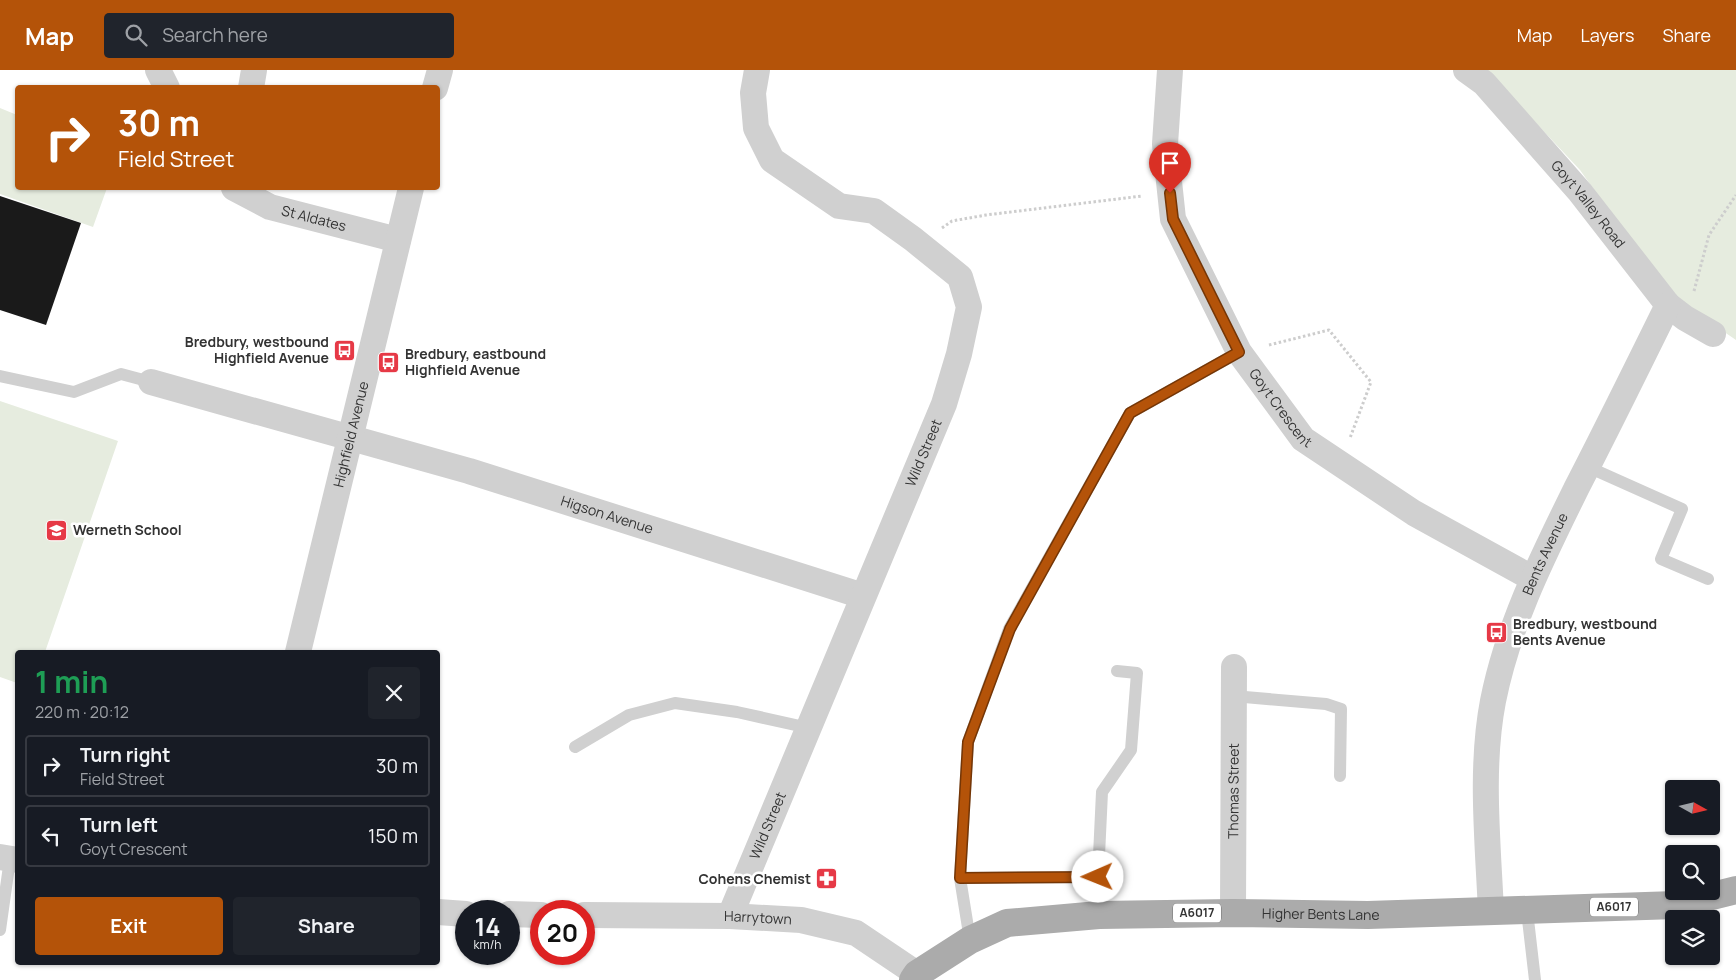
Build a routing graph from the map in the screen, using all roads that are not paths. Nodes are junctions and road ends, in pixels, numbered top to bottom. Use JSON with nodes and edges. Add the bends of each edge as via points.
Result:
{"nodes":[{"id":1,"x":158,"y":70,"type":"edge"},
{"id":2,"x":254,"y":70,"type":"edge"},
{"id":3,"x":440,"y":70,"type":"edge"},
{"id":4,"x":757,"y":70,"type":"edge"},
{"id":5,"x":1170,"y":70,"type":"edge"},
{"id":6,"x":1466,"y":70,"type":"edge"},
{"id":7,"x":166,"y":85,"type":"edge"},
{"id":8,"x":252,"y":85,"type":"edge"},
{"id":9,"x":437,"y":85,"type":"edge"},
{"id":10,"x":238,"y":190,"type":"edge"},
{"id":11,"x":410,"y":190,"type":"edge"},
{"id":12,"x":398,"y":240,"type":"junction"},
{"id":13,"x":1676,"y":311,"type":"junction"},
{"id":14,"x":1712,"y":334,"type":"dead end"},
{"id":15,"x":1239,"y":352,"type":"junction"},
{"id":16,"x":0,"y":376,"type":"edge"},
{"id":17,"x":151,"y":382,"type":"joint"},
{"id":18,"x":350,"y":439,"type":"junction"},
{"id":19,"x":1588,"y":467,"type":"junction"},
{"id":20,"x":1532,"y":578,"type":"junction"},
{"id":21,"x":1708,"y":579,"type":"dead end"},
{"id":22,"x":863,"y":596,"type":"junction"},
{"id":23,"x":298,"y":650,"type":"edge"},
{"id":24,"x":1234,"y":667,"type":"dead end"},
{"id":25,"x":1117,"y":671,"type":"dead end"},
{"id":26,"x":1233,"y":696,"type":"junction"},
{"id":27,"x":809,"y":728,"type":"junction"},
{"id":28,"x":575,"y":747,"type":"dead end"},
{"id":29,"x":1340,"y":776,"type":"dead end"},
{"id":30,"x":9,"y":859,"type":"edge"},
{"id":31,"x":1098,"y":877,"type":"junction"},
{"id":32,"x":960,"y":878,"type":"junction"},
{"id":33,"x":1736,"y":890,"type":"edge"},
{"id":34,"x":1527,"y":911,"type":"junction"},
{"id":35,"x":440,"y":912,"type":"edge"},
{"id":36,"x":1491,"y":912,"type":"junction"},
{"id":37,"x":455,"y":913,"type":"edge"},
{"id":38,"x":1233,"y":913,"type":"junction"},
{"id":39,"x":595,"y":915,"type":"edge"},
{"id":40,"x":1099,"y":915,"type":"junction"},
{"id":41,"x":730,"y":916,"type":"junction"},
{"id":42,"x":0,"y":930,"type":"edge"},
{"id":43,"x":970,"y":940,"type":"junction"},
{"id":44,"x":915,"y":977,"type":"edge"},
{"id":45,"x":1536,"y":980,"type":"edge"}],
"edges":[{"from":1,"to":7,"type":"street"},
{"from":2,"to":8,"type":"street"},
{"from":3,"to":9,"type":"street"},
{"from":4,"to":22,"type":"street","name":"Wild Street","via":[[754,93],[756,128],[772,160],[839,206],[874,211],[919,243],[960,277],[969,306],[944,404]]},
{"from":5,"to":15,"type":"street","name":"Goyt Crescent","via":[[1165,144],[1173,219]]},
{"from":6,"to":13,"type":"street","name":"Goyt Valley Road","via":[[1484,83],[1580,192]]},
{"from":10,"to":12,"type":"street","name":"St Aldates","via":[[270,206]]},
{"from":11,"to":12,"type":"street","name":"Highfield Avenue"},
{"from":12,"to":18,"type":"street","name":"Highfield Avenue"},
{"from":13,"to":14,"type":"street","name":"Goyt Valley Road"},
{"from":13,"to":19,"type":"street","name":"Bents Avenue"},
{"from":15,"to":20,"type":"street","name":"Goyt Crescent","via":[[1303,439],[1414,513]]},
{"from":15,"to":32,"type":"lane","via":[[1130,413],[1010,629],[968,742]]},
{"from":16,"to":17,"type":"lane","via":[[74,392],[121,374]]},
{"from":17,"to":18,"type":"street","name":"Higson Avenue"},
{"from":18,"to":22,"type":"street","name":"Higson Avenue","via":[[469,472]]},
{"from":18,"to":23,"type":"street","name":"Highfield Avenue"},
{"from":19,"to":20,"type":"street","name":"Bents Avenue"},
{"from":19,"to":21,"type":"lane","via":[[1682,508],[1661,559]]},
{"from":20,"to":36,"type":"street","name":"Bents Avenue","via":[[1508,641],[1493,701],[1486,789]]},
{"from":22,"to":27,"type":"street","name":"Wild Street"},
{"from":24,"to":26,"type":"street","name":"Thomas Street"},
{"from":25,"to":31,"type":"lane","via":[[1137,673],[1131,750],[1102,792]]},
{"from":26,"to":29,"type":"lane","via":[[1326,704],[1342,709]]},
{"from":26,"to":38,"type":"street","name":"Thomas Street"},
{"from":27,"to":28,"type":"lane","via":[[737,712],[675,703],[629,715]]},
{"from":27,"to":41,"type":"street","name":"Wild Street"},
{"from":30,"to":42,"type":"lane"},
{"from":31,"to":32,"type":"lane"},
{"from":31,"to":40,"type":"lane"},
{"from":32,"to":43,"type":"lane"},
{"from":33,"to":34,"type":"main road","name":"Higher Bents Lane","number":"A6017","via":[[1676,905]]},
{"from":34,"to":36,"type":"main road","name":"Higher Bents Lane","number":"A6017"},
{"from":34,"to":45,"type":"lane"},
{"from":35,"to":37,"type":"street"},
{"from":36,"to":38,"type":"main road","name":"Higher Bents Lane","number":"A6017","via":[[1368,915]]},
{"from":38,"to":40,"type":"main road","name":"Higher Bents Lane","number":"A6017"},
{"from":39,"to":41,"type":"street","name":"Harrytown"},
{"from":40,"to":43,"type":"main road","name":"Higher Bents Lane","number":"A6017","via":[[1007,923]]},
{"from":41,"to":44,"type":"street","name":"Harrytown","via":[[802,920],[856,933]]},
{"from":43,"to":44,"type":"main road","name":"Higher Bents Lane","number":"A6017"}]}
